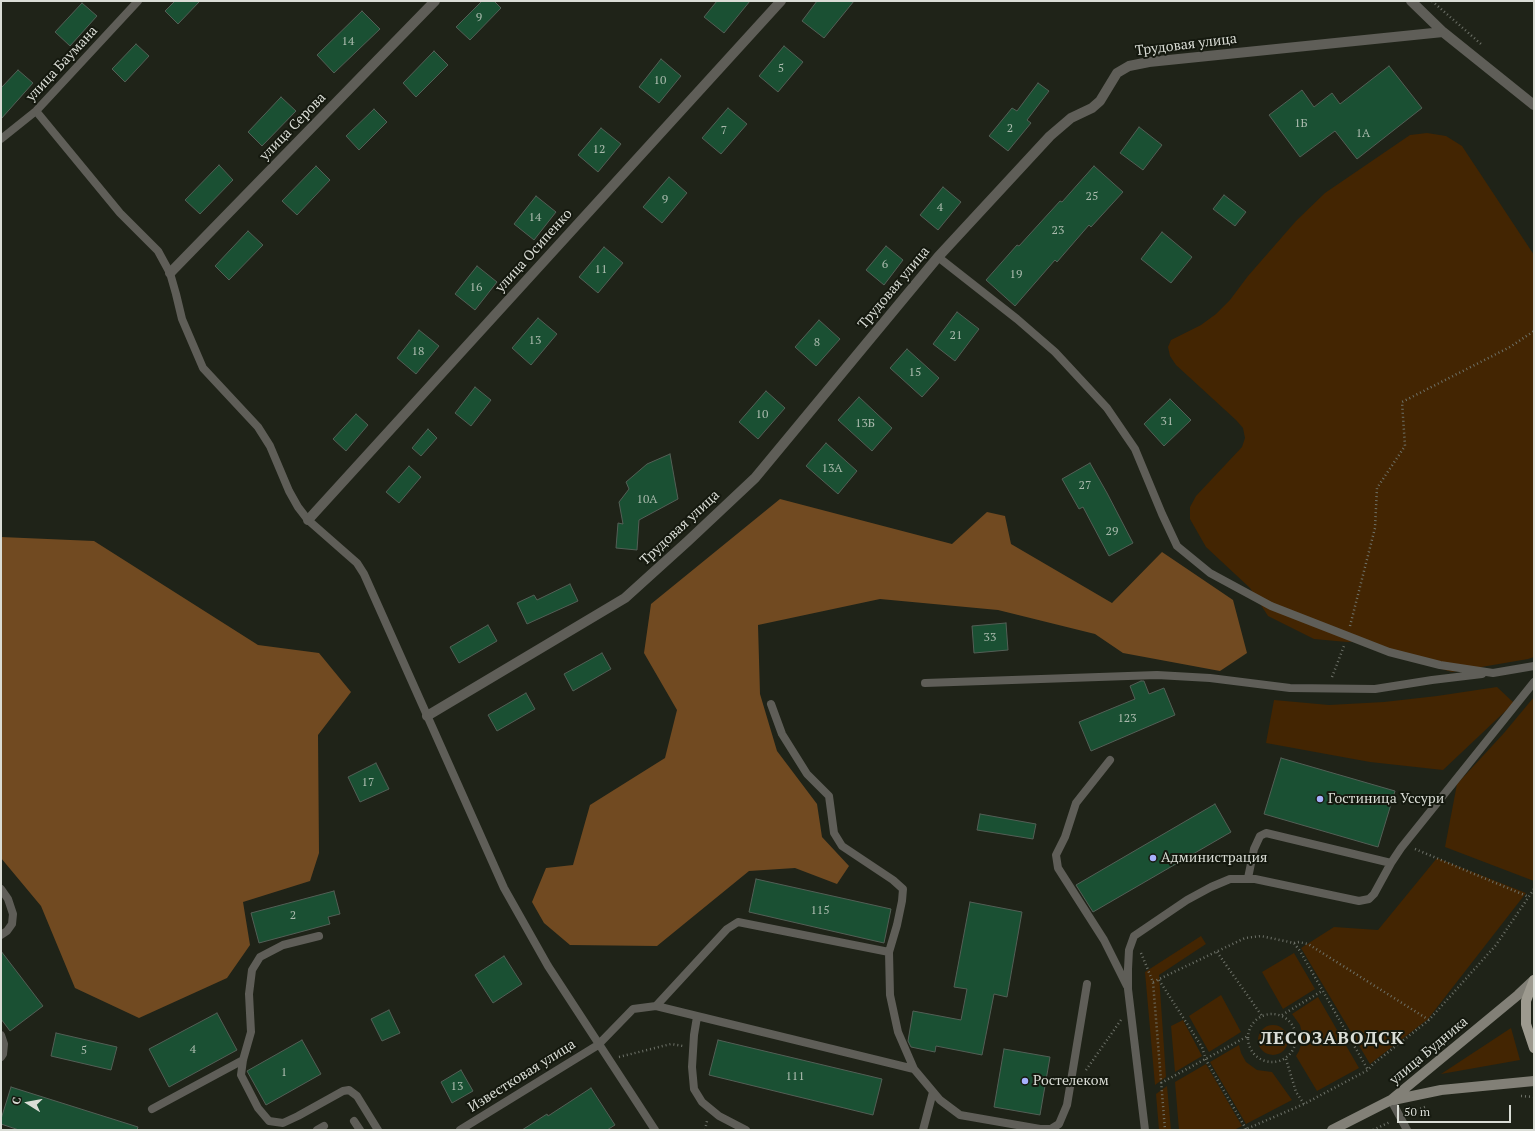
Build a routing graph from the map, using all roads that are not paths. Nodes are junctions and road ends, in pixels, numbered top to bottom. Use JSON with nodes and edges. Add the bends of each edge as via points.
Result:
{"nodes":[{"id":1,"x":138,"y":1,"type":"edge"},
{"id":2,"x":435,"y":1,"type":"edge"},
{"id":3,"x":781,"y":1,"type":"edge"},
{"id":4,"x":1410,"y":1,"type":"edge"},
{"id":5,"x":1443,"y":32,"type":"junction"},
{"id":6,"x":1534,"y":105,"type":"edge"},
{"id":7,"x":36,"y":111,"type":"junction"},
{"id":8,"x":1,"y":139,"type":"edge"},
{"id":9,"x":938,"y":257,"type":"junction"},
{"id":10,"x":170,"y":273,"type":"junction"},
{"id":11,"x":308,"y":520,"type":"junction"},
{"id":12,"x":1534,"y":666,"type":"edge"},
{"id":13,"x":1493,"y":673,"type":"junction"},
{"id":14,"x":1534,"y":682,"type":"edge"},
{"id":15,"x":925,"y":683,"type":"dead end"},
{"id":16,"x":771,"y":704,"type":"dead end"},
{"id":17,"x":428,"y":716,"type":"junction"},
{"id":18,"x":1110,"y":760,"type":"dead end"},
{"id":19,"x":1390,"y":863,"type":"junction"},
{"id":20,"x":1248,"y":878,"type":"junction"},
{"id":21,"x":1,"y":889,"type":"edge"},
{"id":22,"x":1,"y":935,"type":"edge"},
{"id":23,"x":319,"y":936,"type":"dead end"},
{"id":24,"x":889,"y":952,"type":"junction"},
{"id":25,"x":1534,"y":980,"type":"edge"},
{"id":26,"x":1086,"y":984,"type":"dead end"},
{"id":27,"x":1128,"y":989,"type":"junction"},
{"id":28,"x":656,"y":1006,"type":"junction"},
{"id":29,"x":697,"y":1017,"type":"junction"},
{"id":30,"x":1,"y":1035,"type":"edge"},
{"id":31,"x":598,"y":1045,"type":"junction"},
{"id":32,"x":1534,"y":1048,"type":"edge"},
{"id":33,"x":1,"y":1057,"type":"edge"},
{"id":34,"x":243,"y":1060,"type":"junction"},
{"id":35,"x":914,"y":1069,"type":"junction"},
{"id":36,"x":1534,"y":1081,"type":"edge"},
{"id":37,"x":933,"y":1092,"type":"junction"},
{"id":38,"x":1391,"y":1100,"type":"junction"},
{"id":39,"x":152,"y":1109,"type":"dead end"},
{"id":40,"x":354,"y":1121,"type":"dead end"},
{"id":41,"x":324,"y":1126,"type":"dead end"},
{"id":42,"x":317,"y":1130,"type":"edge"},
{"id":43,"x":360,"y":1130,"type":"edge"},
{"id":44,"x":378,"y":1130,"type":"edge"},
{"id":45,"x":460,"y":1130,"type":"edge"},
{"id":46,"x":655,"y":1130,"type":"edge"},
{"id":47,"x":746,"y":1130,"type":"edge"},
{"id":48,"x":923,"y":1130,"type":"edge"},
{"id":49,"x":1145,"y":1130,"type":"edge"},
{"id":50,"x":1332,"y":1130,"type":"edge"},
{"id":51,"x":1407,"y":1130,"type":"edge"}],
"edges":[{"from":1,"to":7,"type":"lane","name":"улица Баумана"},
{"from":2,"to":10,"type":"street","name":"улица Серова"},
{"from":3,"to":11,"type":"street","name":"улица Осипенко"},
{"from":4,"to":5,"type":"street"},
{"from":5,"to":6,"type":"street"},
{"from":5,"to":9,"type":"street","name":"Трудовая улица","via":[[1129,66],[1117,73],[1100,101],[1071,118],[1050,136]]},
{"from":7,"to":8,"type":"lane","name":"улица Баумана"},
{"from":7,"to":10,"type":"lane","via":[[120,213],[158,251]]},
{"from":9,"to":13,"type":"lane","via":[[1055,352],[1106,408],[1135,449],[1177,546],[1210,573],[1271,606],[1389,652],[1440,665]]},
{"from":9,"to":17,"type":"street","name":"Трудовая улица","via":[[755,478],[625,598]]},
{"from":10,"to":11,"type":"lane","via":[[182,319],[203,368],[258,427],[270,446],[289,491]]},
{"from":11,"to":17,"type":"lane","via":[[357,563]]},
{"from":12,"to":13,"type":"lane"},
{"from":13,"to":15,"type":"lane","via":[[1376,689],[1290,688],[1210,678],[1157,675]]},
{"from":14,"to":19,"type":"lane"},
{"from":16,"to":24,"type":"lane","via":[[782,734],[807,774],[829,796],[834,833],[842,846],[903,889]]},
{"from":17,"to":31,"type":"lane","via":[[504,888],[548,966]]},
{"from":18,"to":27,"type":"lane","via":[[1076,803],[1056,855],[1058,868],[1104,940]]},
{"from":19,"to":20,"type":"lane","via":[[1374,894],[1359,902]]},
{"from":19,"to":20,"type":"lane","via":[[1266,833],[1260,836],[1254,849]]},
{"from":20,"to":27,"type":"lane","via":[[1211,886],[1134,936],[1129,950]]},
{"from":21,"to":22,"type":"lane","via":[[14,914],[12,924]]},
{"from":23,"to":34,"type":"lane","via":[[283,945],[260,957],[252,970],[249,994],[251,1032]]},
{"from":24,"to":28,"type":"lane","via":[[738,922],[727,929]]},
{"from":24,"to":35,"type":"lane","via":[[890,995],[898,1032]]},
{"from":25,"to":32,"type":"main road","via":[[1526,1001],[1526,1024]]},
{"from":25,"to":38,"type":"main road","name":"улица Будника"},
{"from":26,"to":37,"type":"lane","via":[[1067,1105],[1060,1124],[1051,1129],[1040,1129],[960,1115]]},
{"from":27,"to":49,"type":"lane"},
{"from":28,"to":29,"type":"lane"},
{"from":28,"to":31,"type":"lane","name":"Известковая улица","via":[[633,1009]]},
{"from":29,"to":35,"type":"lane"},
{"from":29,"to":47,"type":"lane","via":[[692,1067],[694,1089],[702,1102],[719,1116]]},
{"from":30,"to":33,"type":"lane","via":[[4,1044]]},
{"from":31,"to":45,"type":"lane","name":"Известковая улица"},
{"from":31,"to":46,"type":"lane"},
{"from":34,"to":39,"type":"lane"},
{"from":34,"to":44,"type":"lane","via":[[242,1075],[258,1108],[269,1120],[282,1123],[349,1090],[357,1096]]},
{"from":35,"to":37,"type":"lane"},
{"from":36,"to":38,"type":"main road","via":[[1440,1090]]},
{"from":37,"to":48,"type":"lane"},
{"from":38,"to":50,"type":"main road","name":"улица Будника"},
{"from":38,"to":51,"type":"lane"},
{"from":40,"to":43,"type":"lane"},
{"from":41,"to":42,"type":"lane"}]}
